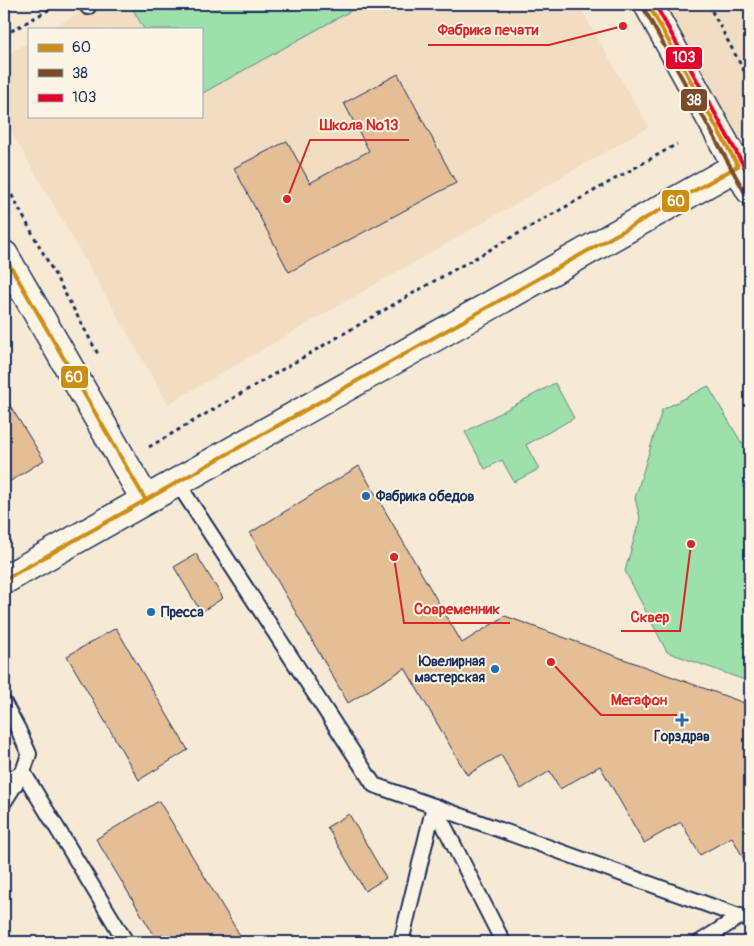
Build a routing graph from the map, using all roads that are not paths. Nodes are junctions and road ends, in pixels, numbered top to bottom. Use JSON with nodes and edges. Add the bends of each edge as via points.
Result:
{"nodes":[{"id":1,"x":648,"y":4,"type":"edge"},
{"id":2,"x":746,"y":172,"type":"edge"},
{"id":3,"x":4,"y":256,"type":"edge"},
{"id":4,"x":177,"y":482,"type":"junction"},
{"id":5,"x":145,"y":499,"type":"junction"},
{"id":6,"x":4,"y":580,"type":"edge"},
{"id":7,"x":4,"y":703,"type":"edge"},
{"id":8,"x":23,"y":772,"type":"junction"},
{"id":9,"x":4,"y":784,"type":"edge"},
{"id":10,"x":4,"y":802,"type":"edge"},
{"id":11,"x":434,"y":806,"type":"junction"},
{"id":12,"x":746,"y":918,"type":"edge"},
{"id":13,"x":126,"y":942,"type":"edge"},
{"id":14,"x":401,"y":942,"type":"edge"},
{"id":15,"x":503,"y":942,"type":"edge"},
{"id":16,"x":700,"y":942,"type":"edge"}],
"edges":[{"from":1,"to":2,"type":"main road"},
{"from":2,"to":4,"type":"main road"},
{"from":3,"to":5,"type":"main road"},
{"from":4,"to":5,"type":"main road"},
{"from":4,"to":11,"type":"lane","via":[[374,785]]},
{"from":5,"to":6,"type":"main road"},
{"from":7,"to":8,"type":"lane","via":[[28,754]]},
{"from":8,"to":9,"type":"lane"},
{"from":8,"to":10,"type":"lane"},
{"from":8,"to":13,"type":"lane"},
{"from":11,"to":12,"type":"lane"},
{"from":11,"to":14,"type":"lane"},
{"from":11,"to":15,"type":"lane"},
{"from":12,"to":16,"type":"lane"}]}
